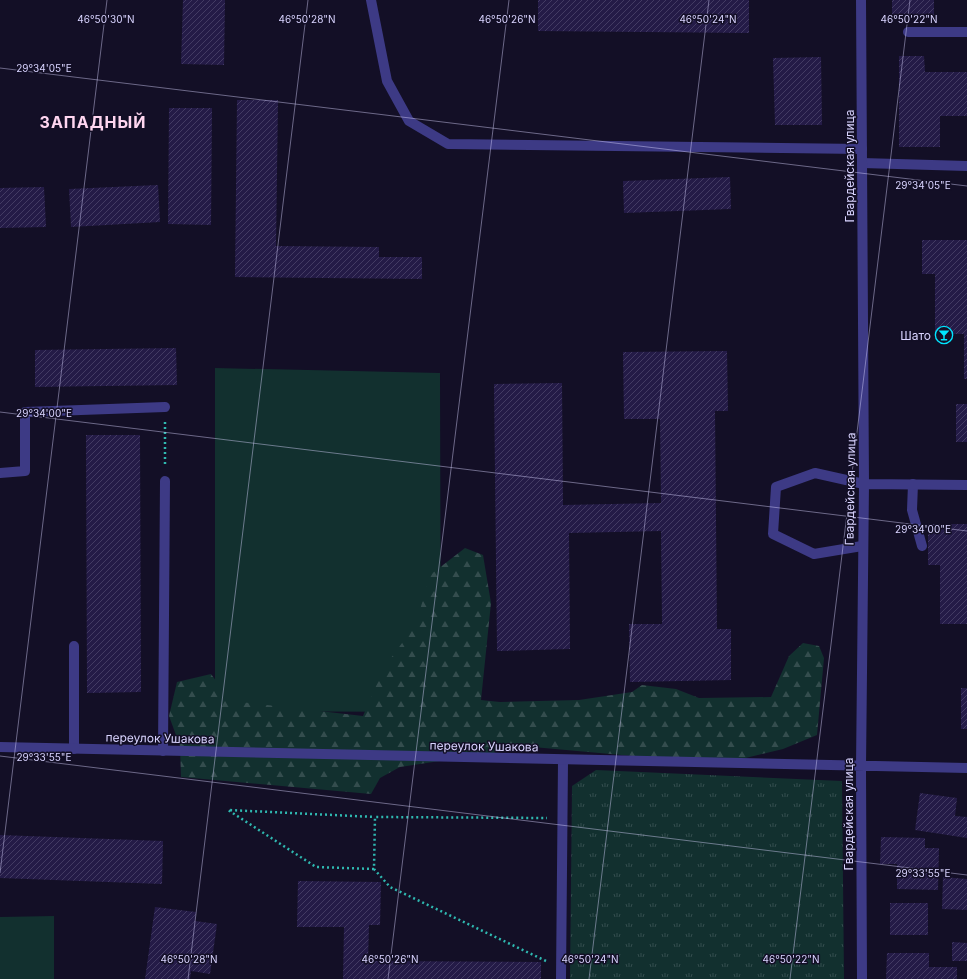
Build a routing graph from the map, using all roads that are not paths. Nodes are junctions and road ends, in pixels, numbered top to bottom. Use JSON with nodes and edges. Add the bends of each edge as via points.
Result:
{"nodes":[{"id":1,"x":371,"y":0,"type":"edge"},
{"id":2,"x":860,"y":0,"type":"edge"},
{"id":3,"x":908,"y":32,"type":"dead end"},
{"id":4,"x":967,"y":32,"type":"edge"},
{"id":5,"x":862,"y":149,"type":"junction"},
{"id":6,"x":862,"y":163,"type":"junction"},
{"id":7,"x":967,"y":166,"type":"edge"},
{"id":8,"x":164,"y":406,"type":"road end"},
{"id":9,"x":0,"y":474,"type":"edge"},
{"id":10,"x":166,"y":481,"type":"road end"},
{"id":11,"x":864,"y":484,"type":"junction"},
{"id":12,"x":913,"y":484,"type":"junction"},
{"id":13,"x":967,"y":485,"type":"edge"},
{"id":14,"x":862,"y":546,"type":"junction"},
{"id":15,"x":922,"y":546,"type":"dead end"},
{"id":16,"x":74,"y":646,"type":"dead end"},
{"id":17,"x":0,"y":747,"type":"edge"},
{"id":18,"x":74,"y":749,"type":"junction"},
{"id":19,"x":163,"y":751,"type":"junction"},
{"id":20,"x":563,"y":761,"type":"junction"},
{"id":21,"x":861,"y":767,"type":"junction"},
{"id":22,"x":967,"y":768,"type":"edge"},
{"id":23,"x":561,"y":979,"type":"edge"},
{"id":24,"x":862,"y":979,"type":"edge"}],
"edges":[{"from":1,"to":5,"type":"street","via":[[386,82],[409,121],[448,144]]},
{"from":2,"to":5,"type":"street","name":"Гвардейская улица"},
{"from":3,"to":4,"type":"street"},
{"from":5,"to":6,"type":"street","name":"Гвардейская улица"},
{"from":6,"to":7,"type":"street"},
{"from":6,"to":11,"type":"street","name":"Гвардейская улица"},
{"from":8,"to":9,"type":"street","via":[[25,412],[25,472]]},
{"from":10,"to":19,"type":"street"},
{"from":11,"to":12,"type":"street"},
{"from":11,"to":14,"type":"street","name":"Гвардейская улица"},
{"from":11,"to":14,"type":"street","via":[[815,473],[776,487],[773,534],[814,554]]},
{"from":12,"to":13,"type":"street"},
{"from":12,"to":15,"type":"street","via":[[912,510]]},
{"from":14,"to":21,"type":"street","name":"Гвардейская улица"},
{"from":16,"to":18,"type":"street"},
{"from":17,"to":18,"type":"street","name":"переулок Ушакова"},
{"from":18,"to":19,"type":"street","name":"переулок Ушакова"},
{"from":19,"to":20,"type":"street","name":"переулок Ушакова"},
{"from":20,"to":21,"type":"street","name":"переулок Ушакова"},
{"from":20,"to":23,"type":"street"},
{"from":21,"to":22,"type":"street","name":"переулок Ушакова"},
{"from":21,"to":24,"type":"street","name":"Гвардейская улица"}]}
